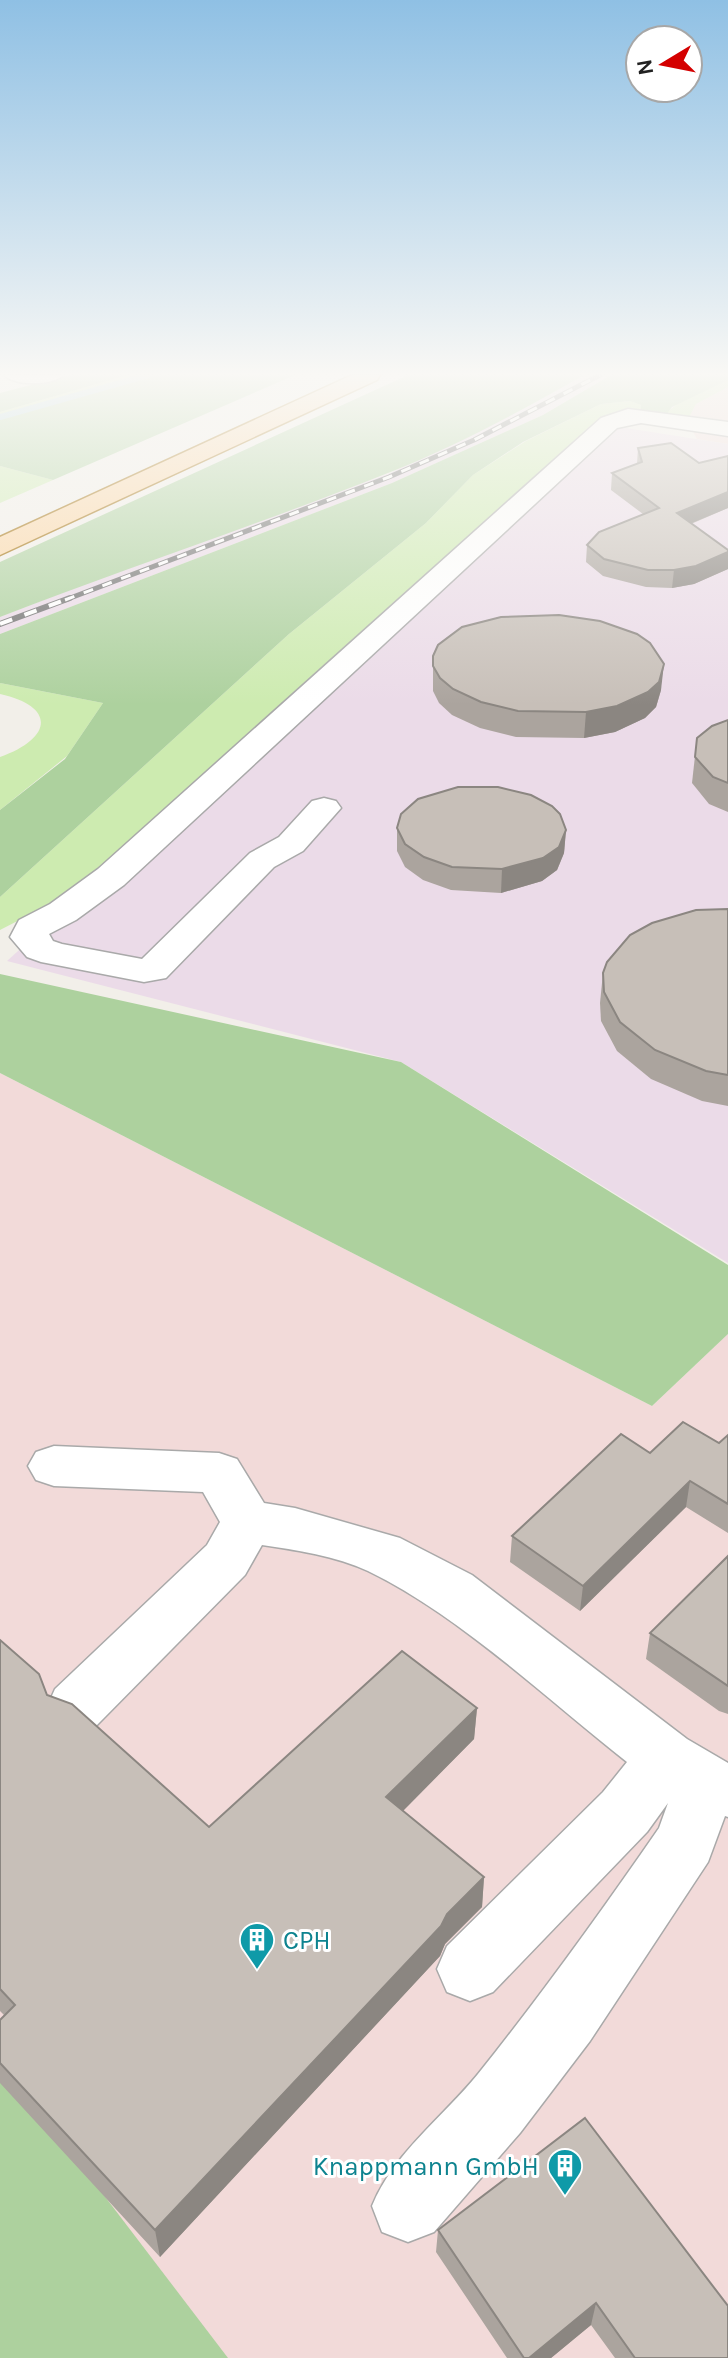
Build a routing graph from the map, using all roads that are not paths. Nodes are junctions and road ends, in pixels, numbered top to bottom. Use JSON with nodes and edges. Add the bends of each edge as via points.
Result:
{"nodes":[{"id":1,"x":80,"y":485,"type":"edge"},
{"id":2,"x":133,"y":485,"type":"edge"},
{"id":3,"x":541,"y":485,"type":"edge"},
{"id":4,"x":14,"y":515,"type":"dead end"},
{"id":5,"x":0,"y":547,"type":"edge"},
{"id":6,"x":324,"y":808,"type":"dead end"},
{"id":7,"x":16,"y":936,"type":"edge"},
{"id":8,"x":54,"y":1466,"type":"dead end"},
{"id":9,"x":247,"y":1522,"type":"junction"},
{"id":10,"x":76,"y":1707,"type":"edge"},
{"id":11,"x":700,"y":1777,"type":"edge"},
{"id":12,"x":470,"y":1969,"type":"dead end"},
{"id":13,"x":408,"y":2206,"type":"dead end"}],
"edges":[{"from":1,"to":4,"type":"main road"},
{"from":2,"to":5,"type":"main road"},
{"from":3,"to":7,"type":"street","via":[[111,877],[63,912]]},
{"from":6,"to":7,"type":"street","via":[[291,844],[262,860],[153,970],[54,954],[29,937]]},
{"from":8,"to":9,"type":"street","via":[[219,1473]]},
{"from":9,"to":10,"type":"street","via":[[226,1560]]},
{"from":9,"to":11,"type":"street","via":[[381,1553],[452,1591]]},
{"from":11,"to":12,"type":"street","via":[[625,1812]]},
{"from":11,"to":13,"type":"street","via":[[686,1842],[566,2018]]}]}
